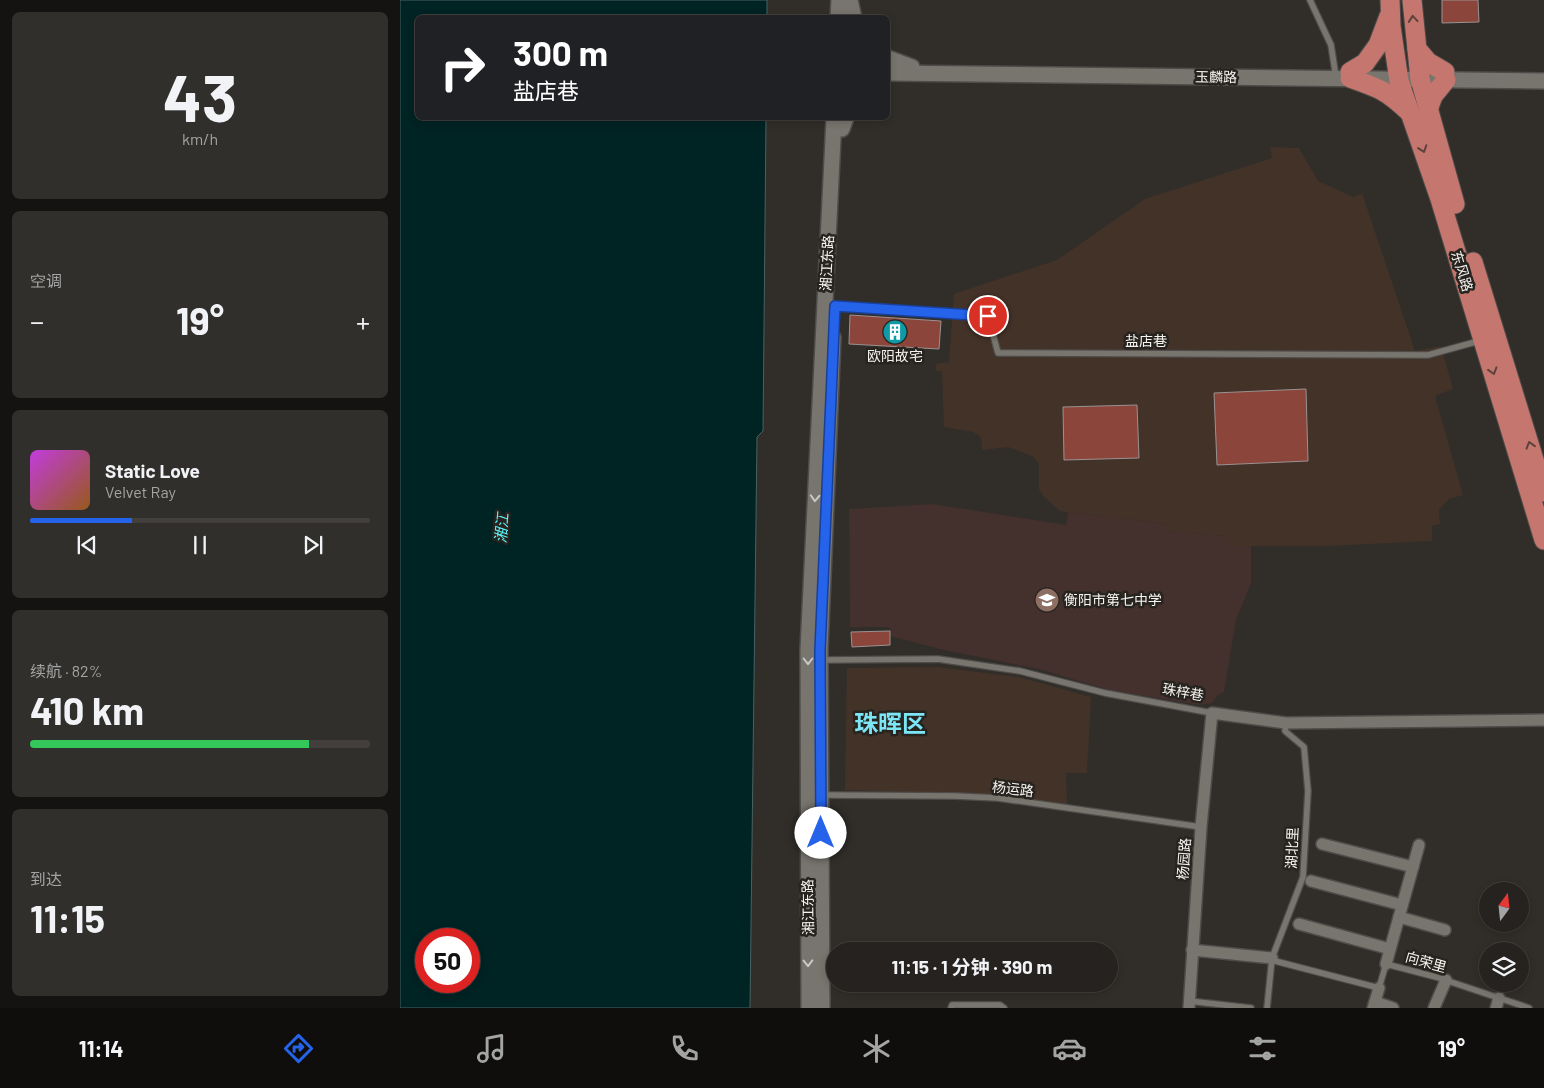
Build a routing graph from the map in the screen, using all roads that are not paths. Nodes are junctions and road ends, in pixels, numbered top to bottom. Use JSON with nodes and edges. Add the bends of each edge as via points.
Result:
{"nodes":[{"id":1,"x":839,"y":0,"type":"edge"},
{"id":2,"x":849,"y":0,"type":"edge"},
{"id":3,"x":1310,"y":0,"type":"edge"},
{"id":4,"x":1412,"y":0,"type":"edge"},
{"id":5,"x":1391,"y":5,"type":"edge"},
{"id":6,"x":838,"y":15,"type":"edge"},
{"id":7,"x":847,"y":15,"type":"edge"},
{"id":8,"x":853,"y":15,"type":"edge"},
{"id":9,"x":1417,"y":49,"type":"junction"},
{"id":10,"x":890,"y":59,"type":"edge"},
{"id":11,"x":890,"y":67,"type":"edge"},
{"id":12,"x":913,"y":70,"type":"junction"},
{"id":13,"x":890,"y":73,"type":"edge"},
{"id":14,"x":1544,"y":73,"type":"edge"},
{"id":15,"x":1345,"y":74,"type":"junction"},
{"id":16,"x":1399,"y":76,"type":"junction"},
{"id":17,"x":1420,"y":76,"type":"junction"},
{"id":18,"x":1446,"y":76,"type":"junction"},
{"id":19,"x":890,"y":81,"type":"edge"},
{"id":20,"x":1544,"y":81,"type":"edge"},
{"id":21,"x":1420,"y":112,"type":"junction"},
{"id":22,"x":841,"y":120,"type":"edge"},
{"id":23,"x":835,"y":306,"type":"junction"},
{"id":24,"x":1483,"y":340,"type":"junction"},
{"id":25,"x":1544,"y":492,"type":"edge"},
{"id":26,"x":1544,"y":540,"type":"edge"},
{"id":27,"x":820,"y":660,"type":"junction"},
{"id":28,"x":1212,"y":713,"type":"junction"},
{"id":29,"x":1544,"y":720,"type":"edge"},
{"id":30,"x":1286,"y":723,"type":"junction"},
{"id":31,"x":821,"y":794,"type":"junction"},
{"id":32,"x":1201,"y":827,"type":"junction"},
{"id":33,"x":1322,"y":844,"type":"dead end"},
{"id":34,"x":1419,"y":845,"type":"dead end"},
{"id":35,"x":1413,"y":868,"type":"junction"},
{"id":36,"x":1312,"y":881,"type":"dead end"},
{"id":37,"x":1402,"y":905,"type":"junction"},
{"id":38,"x":1399,"y":917,"type":"junction"},
{"id":39,"x":1299,"y":924,"type":"dead end"},
{"id":40,"x":1445,"y":930,"type":"dead end"},
{"id":41,"x":1390,"y":948,"type":"junction"},
{"id":42,"x":1192,"y":950,"type":"junction"},
{"id":43,"x":1274,"y":960,"type":"junction"},
{"id":44,"x":1386,"y":964,"type":"junction"},
{"id":45,"x":1446,"y":980,"type":"junction"},
{"id":46,"x":1379,"y":988,"type":"junction"},
{"id":47,"x":1497,"y":1003,"type":"edge"},
{"id":48,"x":1189,"y":1005,"type":"edge"},
{"id":49,"x":1374,"y":1005,"type":"edge"},
{"id":50,"x":809,"y":1008,"type":"edge"},
{"id":51,"x":822,"y":1008,"type":"edge"},
{"id":52,"x":951,"y":1008,"type":"edge"},
{"id":53,"x":1004,"y":1008,"type":"edge"},
{"id":54,"x":1251,"y":1008,"type":"edge"},
{"id":55,"x":1267,"y":1008,"type":"edge"},
{"id":56,"x":1393,"y":1008,"type":"edge"},
{"id":57,"x":1434,"y":1008,"type":"edge"},
{"id":58,"x":1529,"y":1008,"type":"edge"}],
"edges":[{"from":1,"to":6,"type":"main road"},
{"from":2,"to":7,"type":"main road"},
{"from":2,"to":8,"type":"main road"},
{"from":3,"to":15,"type":"lane"},
{"from":9,"to":4,"type":"highway","name":"东风路","one_way":true},
{"from":5,"to":15,"type":"highway","via":[[1378,45],[1365,63]]},
{"from":5,"to":16,"type":"highway","name":"东风路"},
{"from":9,"to":17,"type":"highway","name":"东风路"},
{"from":9,"to":18,"type":"highway"},
{"from":10,"to":12,"type":"main road"},
{"from":11,"to":12,"type":"main road","name":"玉麟路"},
{"from":12,"to":13,"type":"main road","name":"玉麟路"},
{"from":12,"to":15,"type":"main road","name":"玉麟路"},
{"from":12,"to":19,"type":"main road"},
{"from":14,"to":18,"type":"main road","name":"玉麟路"},
{"from":15,"to":16,"type":"main road","name":"玉麟路"},
{"from":15,"to":21,"type":"highway","via":[[1377,87]]},
{"from":16,"to":17,"type":"main road","name":"玉麟路"},
{"from":16,"to":21,"type":"highway","name":"东风路"},
{"from":17,"to":18,"type":"main road","name":"玉麟路"},
{"from":17,"to":21,"type":"highway","name":"东风路"},
{"from":18,"to":20,"type":"main road","name":"玉麟路"},
{"from":18,"to":21,"type":"highway"},
{"from":21,"to":24,"type":"highway","name":"东风路","one_way":true,"via":[[1440,199]]},
{"from":25,"to":21,"type":"highway","name":"东风路","one_way":true,"via":[[1449,185]]},
{"from":22,"to":23,"type":"main road","name":"湘江东路"},
{"from":22,"to":50,"type":"main road","name":"湘江东路","one_way":true,"via":[[808,649]]},
{"from":23,"to":24,"type":"lane","name":"盐店巷","via":[[988,316],[998,353],[1428,355]]},
{"from":23,"to":27,"type":"main road","name":"湘江东路"},
{"from":24,"to":26,"type":"highway","name":"东风路","one_way":true},
{"from":27,"to":28,"type":"lane","name":"珠梓巷","via":[[938,660],[1020,671],[1105,693]]},
{"from":27,"to":31,"type":"main road","name":"湘江东路"},
{"from":28,"to":30,"type":"street","name":"珠梓巷"},
{"from":28,"to":32,"type":"street","name":"杨园路"},
{"from":29,"to":30,"type":"street","name":"珠梓巷"},
{"from":30,"to":43,"type":"lane","name":"湖北里","via":[[1285,731],[1304,747],[1308,791],[1303,877]]},
{"from":31,"to":32,"type":"lane","name":"杨运路","via":[[998,798]]},
{"from":31,"to":51,"type":"main road","name":"湘江东路"},
{"from":32,"to":42,"type":"street","name":"杨园路"},
{"from":33,"to":35,"type":"street"},
{"from":34,"to":35,"type":"street"},
{"from":35,"to":37,"type":"street"},
{"from":36,"to":37,"type":"street"},
{"from":37,"to":38,"type":"street"},
{"from":38,"to":40,"type":"street"},
{"from":38,"to":41,"type":"street"},
{"from":39,"to":41,"type":"street"},
{"from":41,"to":44,"type":"street"},
{"from":42,"to":43,"type":"street"},
{"from":42,"to":48,"type":"street","name":"杨园路"},
{"from":43,"to":46,"type":"lane"},
{"from":43,"to":55,"type":"lane","name":"湖北里"},
{"from":44,"to":45,"type":"lane","name":"向荣里"},
{"from":44,"to":46,"type":"lane","name":"向荣里"},
{"from":45,"to":47,"type":"lane","name":"向荣里"},
{"from":45,"to":57,"type":"street"},
{"from":46,"to":49,"type":"street"},
{"from":47,"to":58,"type":"lane","name":"向荣里"},
{"from":48,"to":54,"type":"lane"},
{"from":49,"to":56,"type":"street"},
{"from":52,"to":53,"type":"lane","via":[[952,1005],[1000,1005]]}]}
